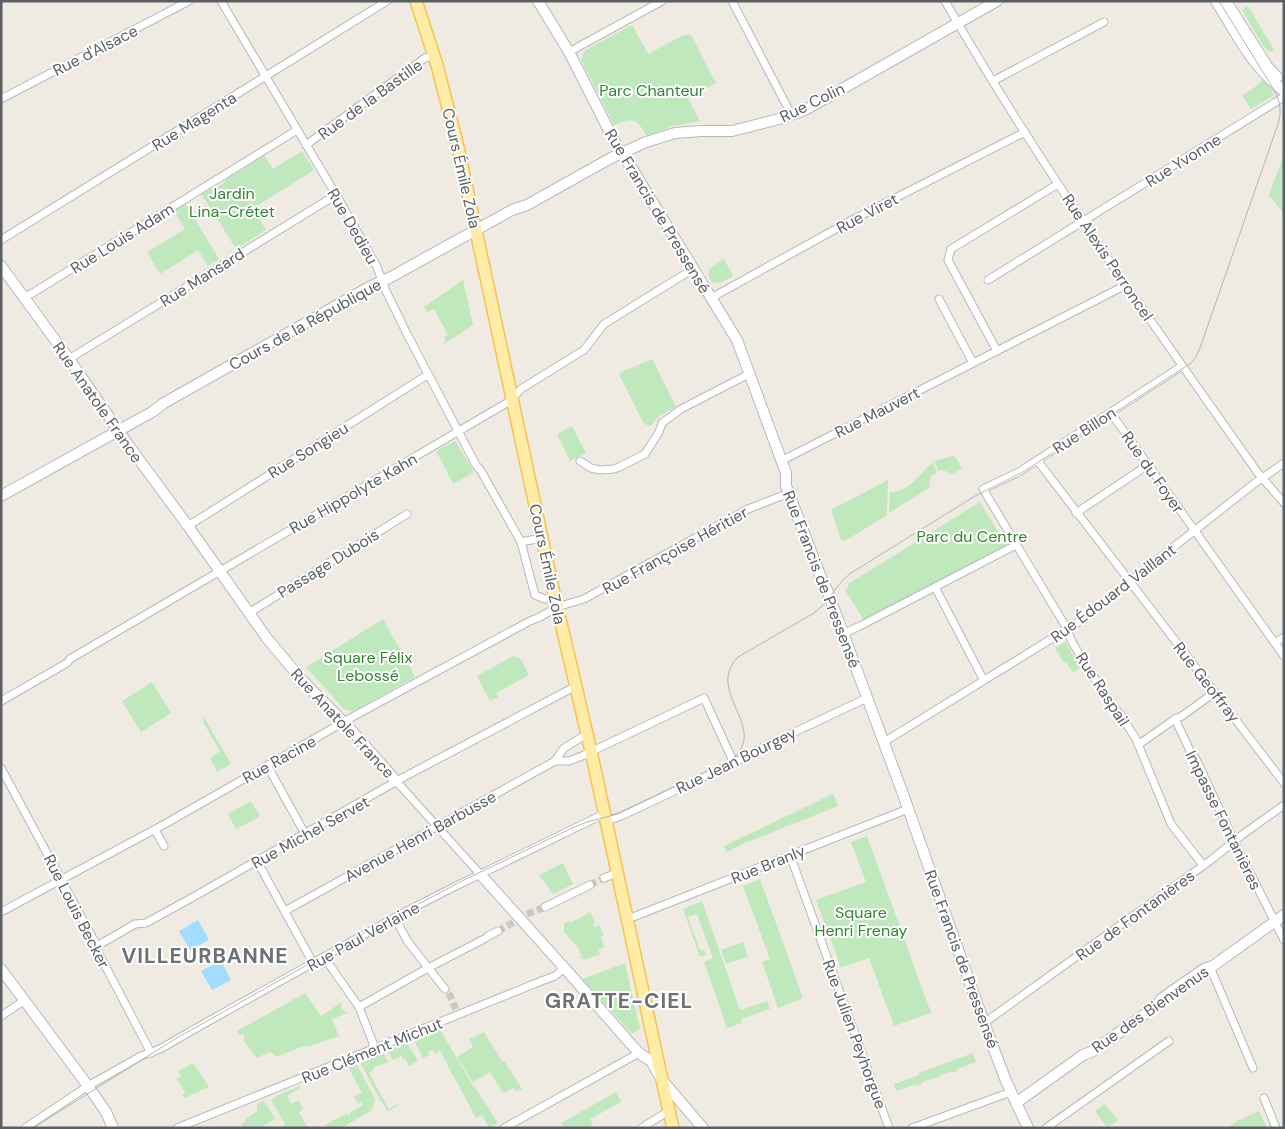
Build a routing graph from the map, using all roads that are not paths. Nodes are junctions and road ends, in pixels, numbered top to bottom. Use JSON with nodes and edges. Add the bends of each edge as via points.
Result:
{"nodes":[{"id":1,"x":189,"y":1,"type":"edge"},
{"id":2,"x":221,"y":1,"type":"edge"},
{"id":3,"x":387,"y":1,"type":"edge"},
{"id":4,"x":416,"y":1,"type":"edge"},
{"id":5,"x":538,"y":1,"type":"edge"},
{"id":6,"x":662,"y":1,"type":"edge"},
{"id":7,"x":732,"y":1,"type":"edge"},
{"id":8,"x":945,"y":1,"type":"edge"},
{"id":9,"x":997,"y":1,"type":"edge"},
{"id":10,"x":1216,"y":1,"type":"edge"},
{"id":11,"x":1226,"y":1,"type":"edge"},
{"id":12,"x":1104,"y":22,"type":"dead end"},
{"id":13,"x":958,"y":24,"type":"junction"},
{"id":14,"x":569,"y":52,"type":"junction"},
{"id":15,"x":434,"y":56,"type":"junction"},
{"id":16,"x":266,"y":77,"type":"junction"},
{"id":17,"x":993,"y":81,"type":"junction"},
{"id":18,"x":1284,"y":82,"type":"edge"},
{"id":19,"x":1284,"y":91,"type":"edge"},
{"id":20,"x":1284,"y":98,"type":"edge"},
{"id":21,"x":1,"y":99,"type":"edge"},
{"id":22,"x":791,"y":114,"type":"junction"},
{"id":23,"x":297,"y":130,"type":"junction"},
{"id":24,"x":1025,"y":132,"type":"junction"},
{"id":25,"x":306,"y":145,"type":"junction"},
{"id":26,"x":616,"y":156,"type":"junction"},
{"id":27,"x":1058,"y":184,"type":"junction"},
{"id":28,"x":336,"y":195,"type":"junction"},
{"id":29,"x":1083,"y":222,"type":"junction"},
{"id":30,"x":476,"y":230,"type":"junction"},
{"id":31,"x":1,"y":240,"type":"edge"},
{"id":32,"x":1,"y":266,"type":"edge"},
{"id":33,"x":693,"y":269,"type":"junction"},
{"id":34,"x":988,"y":280,"type":"dead end"},
{"id":35,"x":383,"y":281,"type":"junction"},
{"id":36,"x":1126,"y":285,"type":"junction"},
{"id":37,"x":23,"y":297,"type":"junction"},
{"id":38,"x":711,"y":298,"type":"junction"},
{"id":39,"x":939,"y":299,"type":"dead end"},
{"id":40,"x":997,"y":351,"type":"junction"},
{"id":41,"x":69,"y":359,"type":"junction"},
{"id":42,"x":973,"y":363,"type":"junction"},
{"id":43,"x":1182,"y":366,"type":"junction"},
{"id":44,"x":749,"y":374,"type":"junction"},
{"id":45,"x":429,"y":376,"type":"junction"},
{"id":46,"x":512,"y":399,"type":"junction"},
{"id":47,"x":1111,"y":413,"type":"junction"},
{"id":48,"x":118,"y":431,"type":"junction"},
{"id":49,"x":458,"y":431,"type":"junction"},
{"id":50,"x":1037,"y":460,"type":"junction"},
{"id":51,"x":580,"y":461,"type":"dead end"},
{"id":52,"x":781,"y":461,"type":"junction"},
{"id":53,"x":1284,"y":463,"type":"edge"},
{"id":54,"x":1148,"y":465,"type":"junction"},
{"id":55,"x":1261,"y":479,"type":"junction"},
{"id":56,"x":983,"y":489,"type":"joint"},
{"id":57,"x":791,"y":493,"type":"junction"},
{"id":58,"x":1,"y":496,"type":"edge"},
{"id":59,"x":1284,"y":503,"type":"edge"},
{"id":60,"x":1076,"y":513,"type":"junction"},
{"id":61,"x":407,"y":514,"type":"dead end"},
{"id":62,"x":188,"y":526,"type":"junction"},
{"id":63,"x":1195,"y":531,"type":"junction"},
{"id":64,"x":542,"y":538,"type":"junction"},
{"id":65,"x":521,"y":542,"type":"junction"},
{"id":66,"x":1016,"y":545,"type":"junction"},
{"id":67,"x":220,"y":571,"type":"junction"},
{"id":68,"x":1130,"y":582,"type":"junction"},
{"id":69,"x":935,"y":588,"type":"junction"},
{"id":70,"x":545,"y":599,"type":"dead end"},
{"id":71,"x":557,"y":607,"type":"junction"},
{"id":72,"x":248,"y":613,"type":"junction"},
{"id":73,"x":1067,"y":629,"type":"junction"},
{"id":74,"x":843,"y":634,"type":"junction"},
{"id":75,"x":1284,"y":637,"type":"edge"},
{"id":76,"x":1275,"y":643,"type":"junction"},
{"id":77,"x":1284,"y":656,"type":"edge"},
{"id":78,"x":982,"y":677,"type":"dead end"},
{"id":79,"x":576,"y":686,"type":"junction"},
{"id":80,"x":1215,"y":692,"type":"junction"},
{"id":81,"x":867,"y":698,"type":"junction"},
{"id":82,"x":1,"y":701,"type":"edge"},
{"id":83,"x":1175,"y":719,"type":"junction"},
{"id":84,"x":344,"y":723,"type":"junction"},
{"id":85,"x":587,"y":734,"type":"junction"},
{"id":86,"x":884,"y":742,"type":"junction"},
{"id":87,"x":1138,"y":745,"type":"junction"},
{"id":88,"x":591,"y":751,"type":"junction"},
{"id":89,"x":555,"y":761,"type":"junction"},
{"id":90,"x":734,"y":763,"type":"junction"},
{"id":91,"x":267,"y":765,"type":"junction"},
{"id":92,"x":1,"y":768,"type":"edge"},
{"id":93,"x":397,"y":782,"type":"junction"},
{"id":94,"x":1284,"y":783,"type":"edge"},
{"id":95,"x":1284,"y":805,"type":"edge"},
{"id":96,"x":908,"y":809,"type":"junction"},
{"id":97,"x":605,"y":818,"type":"junction"},
{"id":98,"x":436,"y":826,"type":"junction"},
{"id":99,"x":154,"y":830,"type":"junction"},
{"id":100,"x":305,"y":834,"type":"junction"},
{"id":101,"x":1234,"y":841,"type":"junction"},
{"id":102,"x":164,"y":846,"type":"dead end"},
{"id":103,"x":790,"y":855,"type":"junction"},
{"id":104,"x":257,"y":861,"type":"junction"},
{"id":105,"x":1203,"y":866,"type":"junction"},
{"id":106,"x":617,"y":873,"type":"junction"},
{"id":107,"x":480,"y":874,"type":"junction"},
{"id":108,"x":604,"y":878,"type":"tunnel mouth"},
{"id":109,"x":61,"y":880,"type":"junction"},
{"id":110,"x":590,"y":885,"type":"tunnel mouth"},
{"id":111,"x":545,"y":907,"type":"tunnel mouth"},
{"id":112,"x":285,"y":911,"type":"junction"},
{"id":113,"x":1,"y":912,"type":"edge"},
{"id":114,"x":1284,"y":915,"type":"edge"},
{"id":115,"x":395,"y":918,"type":"junction"},
{"id":116,"x":628,"y":919,"type":"junction"},
{"id":117,"x":1275,"y":921,"type":"junction"},
{"id":118,"x":498,"y":931,"type":"tunnel mouth"},
{"id":119,"x":1284,"y":940,"type":"edge"},
{"id":120,"x":97,"y":946,"type":"junction"},
{"id":121,"x":324,"y":957,"type":"junction"},
{"id":122,"x":313,"y":963,"type":"junction"},
{"id":123,"x":1210,"y":967,"type":"junction"},
{"id":124,"x":428,"y":968,"type":"junction"},
{"id":125,"x":564,"y":968,"type":"junction"},
{"id":126,"x":1,"y":969,"type":"edge"},
{"id":127,"x":446,"y":989,"type":"tunnel mouth"},
{"id":128,"x":25,"y":1000,"type":"junction"},
{"id":129,"x":358,"y":1007,"type":"junction"},
{"id":130,"x":1,"y":1016,"type":"edge"},
{"id":131,"x":984,"y":1023,"type":"junction"},
{"id":132,"x":1169,"y":1041,"type":"dead end"},
{"id":133,"x":373,"y":1050,"type":"junction"},
{"id":134,"x":639,"y":1052,"type":"junction"},
{"id":135,"x":151,"y":1053,"type":"junction"},
{"id":136,"x":1253,"y":1068,"type":"dead end"},
{"id":137,"x":662,"y":1080,"type":"junction"},
{"id":138,"x":88,"y":1086,"type":"junction"},
{"id":139,"x":1011,"y":1092,"type":"junction"},
{"id":140,"x":1264,"y":1098,"type":"dead end"},
{"id":141,"x":1016,"y":1103,"type":"junction"},
{"id":142,"x":669,"y":1111,"type":"junction"},
{"id":143,"x":25,"y":1128,"type":"edge"},
{"id":144,"x":113,"y":1128,"type":"edge"},
{"id":145,"x":177,"y":1128,"type":"edge"},
{"id":146,"x":504,"y":1128,"type":"edge"},
{"id":147,"x":641,"y":1128,"type":"edge"},
{"id":148,"x":673,"y":1128,"type":"edge"},
{"id":149,"x":703,"y":1128,"type":"edge"},
{"id":150,"x":889,"y":1128,"type":"edge"},
{"id":151,"x":912,"y":1128,"type":"edge"},
{"id":152,"x":1028,"y":1128,"type":"edge"},
{"id":153,"x":1046,"y":1128,"type":"edge"},
{"id":154,"x":1276,"y":1128,"type":"edge"}],
"edges":[{"from":1,"to":21,"type":"street","name":"Rue d'Alsace"},
{"from":2,"to":16,"type":"street","name":"Rue Dedieu"},
{"from":3,"to":16,"type":"street","name":"Rue Magenta"},
{"from":4,"to":15,"type":"main road","name":"Cours Émile Zola"},
{"from":5,"to":14,"type":"street","name":"Rue Francis de Pressensé"},
{"from":6,"to":14,"type":"street"},
{"from":7,"to":22,"type":"street"},
{"from":8,"to":13,"type":"street","name":"Rue Alexis Perroncel"},
{"from":9,"to":13,"type":"street","name":"Rue Colin"},
{"from":10,"to":19,"type":"street","via":[[1257,66]]},
{"from":11,"to":18,"type":"street","via":[[1267,66]]},
{"from":12,"to":17,"type":"street"},
{"from":13,"to":17,"type":"street","name":"Rue Alexis Perroncel"},
{"from":13,"to":22,"type":"street","name":"Rue Colin","via":[[805,110]]},
{"from":14,"to":26,"type":"street","name":"Rue Francis de Pressensé"},
{"from":15,"to":25,"type":"street","name":"Rue de la Bastille","via":[[425,58]]},
{"from":15,"to":30,"type":"main road","name":"Cours Émile Zola"},
{"from":16,"to":23,"type":"street","name":"Rue Dedieu"},
{"from":16,"to":31,"type":"street","name":"Rue Magenta"},
{"from":17,"to":24,"type":"street","name":"Rue Alexis Perroncel"},
{"from":20,"to":29,"type":"street","name":"Rue Yvonne"},
{"from":22,"to":26,"type":"street","name":"Rue Colin","via":[[732,131],[675,133]]},
{"from":23,"to":25,"type":"street","name":"Rue Dedieu"},
{"from":23,"to":37,"type":"street","name":"Rue Louis Adam"},
{"from":24,"to":27,"type":"street","name":"Rue Alexis Perroncel"},
{"from":24,"to":38,"type":"street","name":"Rue Viret","via":[[852,220]]},
{"from":25,"to":28,"type":"street","name":"Rue Dedieu"},
{"from":26,"to":30,"type":"street","name":"Cours de la République"},
{"from":26,"to":33,"type":"street","name":"Rue Francis de Pressensé","via":[[631,167]]},
{"from":27,"to":29,"type":"street","name":"Rue Alexis Perroncel"},
{"from":27,"to":40,"type":"street","via":[[951,249],[948,261]]},
{"from":28,"to":35,"type":"street","name":"Rue Dedieu"},
{"from":28,"to":41,"type":"street","name":"Rue Mansard"},
{"from":29,"to":34,"type":"street","name":"Rue Yvonne"},
{"from":29,"to":36,"type":"street","name":"Rue Alexis Perroncel"},
{"from":30,"to":35,"type":"street","name":"Cours de la République"},
{"from":30,"to":46,"type":"main road","name":"Cours Émile Zola"},
{"from":32,"to":37,"type":"street","name":"Rue Anatole France"},
{"from":33,"to":38,"type":"street","name":"Rue Francis de Pressensé"},
{"from":33,"to":46,"type":"street","name":"Rue Hippolyte Kahn","via":[[604,324],[584,350],[522,389]]},
{"from":35,"to":45,"type":"street","name":"Rue Dedieu"},
{"from":35,"to":48,"type":"street","name":"Cours de la République"},
{"from":36,"to":40,"type":"street","name":"Rue Mauvert"},
{"from":36,"to":43,"type":"street","name":"Rue Alexis Perroncel"},
{"from":37,"to":41,"type":"street","name":"Rue Anatole France"},
{"from":38,"to":44,"type":"street","name":"Rue Francis de Pressensé","via":[[737,340]]},
{"from":39,"to":42,"type":"street"},
{"from":40,"to":42,"type":"street","name":"Rue Mauvert"},
{"from":41,"to":48,"type":"street","name":"Rue Anatole France"},
{"from":42,"to":52,"type":"street","name":"Rue Mauvert"},
{"from":43,"to":47,"type":"street","name":"Rue Billon"},
{"from":43,"to":55,"type":"street","name":"Rue Alexis Perroncel"},
{"from":44,"to":51,"type":"street","via":[[682,408],[662,423],[645,454],[607,470],[591,468]]},
{"from":44,"to":52,"type":"street","name":"Rue Francis de Pressensé"},
{"from":45,"to":49,"type":"street","name":"Rue Dedieu"},
{"from":45,"to":62,"type":"street","name":"Rue Songieu"},
{"from":46,"to":49,"type":"street","name":"Rue Hippolyte Kahn"},
{"from":46,"to":64,"type":"main road","name":"Cours Émile Zola"},
{"from":47,"to":50,"type":"street","name":"Rue Billon"},
{"from":47,"to":54,"type":"street","name":"Rue du Foyer"},
{"from":48,"to":58,"type":"street","name":"Cours de la République"},
{"from":48,"to":62,"type":"street","name":"Rue Anatole France"},
{"from":49,"to":65,"type":"street","name":"Rue Dedieu"},
{"from":49,"to":67,"type":"street","name":"Rue Hippolyte Kahn"},
{"from":50,"to":56,"type":"street","name":"Rue Billon"},
{"from":50,"to":60,"type":"street","name":"Rue Geoffray"},
{"from":52,"to":57,"type":"street","name":"Rue Francis de Pressensé","via":[[786,473],[786,486]]},
{"from":53,"to":55,"type":"street","name":"Rue Édouard Vaillant"},
{"from":54,"to":60,"type":"street"},
{"from":54,"to":63,"type":"street","name":"Rue du Foyer"},
{"from":55,"to":59,"type":"street","name":"Rue Alexis Perroncel"},
{"from":55,"to":63,"type":"street","name":"Rue Édouard Vaillant"},
{"from":56,"to":66,"type":"street","name":"Rue Raspail"},
{"from":57,"to":71,"type":"street","name":"Rue Françoise Héritier","via":[[748,509],[584,599]]},
{"from":57,"to":74,"type":"street","name":"Rue Francis de Pressensé"},
{"from":60,"to":68,"type":"street","name":"Rue Geoffray"},
{"from":61,"to":72,"type":"street","name":"Passage Dubois"},
{"from":62,"to":67,"type":"street","name":"Rue Anatole France"},
{"from":63,"to":68,"type":"street","name":"Rue Édouard Vaillant"},
{"from":63,"to":76,"type":"street","name":"Rue du Foyer"},
{"from":64,"to":65,"type":"street"},
{"from":64,"to":71,"type":"main road","name":"Cours Émile Zola"},
{"from":65,"to":70,"type":"street","name":"Rue Dedieu","via":[[535,595]]},
{"from":66,"to":69,"type":"street"},
{"from":66,"to":73,"type":"street","name":"Rue Raspail"},
{"from":67,"to":72,"type":"street","name":"Rue Anatole France"},
{"from":67,"to":82,"type":"street","name":"Rue Hippolyte Kahn"},
{"from":68,"to":73,"type":"street","name":"Rue Édouard Vaillant"},
{"from":68,"to":80,"type":"street","name":"Rue Geoffray"},
{"from":69,"to":74,"type":"street"},
{"from":69,"to":78,"type":"street"},
{"from":71,"to":79,"type":"main road","name":"Cours Émile Zola"},
{"from":71,"to":84,"type":"street","name":"Rue Racine"},
{"from":72,"to":84,"type":"street","name":"Rue Anatole France","via":[[300,678]]},
{"from":73,"to":86,"type":"street","name":"Rue Édouard Vaillant"},
{"from":73,"to":87,"type":"street","name":"Rue Raspail","via":[[1072,642]]},
{"from":74,"to":81,"type":"street","name":"Rue Francis de Pressensé"},
{"from":75,"to":76,"type":"street"},
{"from":76,"to":77,"type":"street","name":"Rue du Foyer"},
{"from":79,"to":85,"type":"main road","name":"Cours Émile Zola"},
{"from":79,"to":93,"type":"street","name":"Rue Michel Servet"},
{"from":80,"to":83,"type":"street"},
{"from":80,"to":94,"type":"street","name":"Rue Geoffray"},
{"from":81,"to":86,"type":"street","name":"Rue Francis de Pressensé"},
{"from":81,"to":90,"type":"street","name":"Rue Jean Bourgey"},
{"from":83,"to":87,"type":"street"},
{"from":83,"to":101,"type":"street","name":"Impasse Fontanières"},
{"from":84,"to":91,"type":"street","name":"Rue Racine"},
{"from":84,"to":93,"type":"street","name":"Rue Anatole France"},
{"from":85,"to":88,"type":"main road","name":"Cours Émile Zola"},
{"from":85,"to":89,"type":"street","name":"Avenue Henri Barbusse","via":[[564,748]]},
{"from":86,"to":96,"type":"street","name":"Rue Francis de Pressensé"},
{"from":87,"to":105,"type":"street","name":"Rue Raspail","via":[[1171,824]]},
{"from":88,"to":89,"type":"street","name":"Avenue Henri Barbusse","via":[[569,761]]},
{"from":88,"to":90,"type":"street","name":"Avenue Henri Barbusse","via":[[704,698]]},
{"from":88,"to":97,"type":"main road","name":"Cours Émile Zola"},
{"from":89,"to":98,"type":"street","name":"Avenue Henri Barbusse"},
{"from":90,"to":97,"type":"street","name":"Rue Jean Bourgey","via":[[621,816]]},
{"from":91,"to":99,"type":"street","name":"Rue Racine"},
{"from":91,"to":100,"type":"street"},
{"from":92,"to":109,"type":"street","name":"Rue Louis Becker"},
{"from":93,"to":98,"type":"street","name":"Rue Anatole France"},
{"from":93,"to":100,"type":"street","name":"Rue Michel Servet"},
{"from":95,"to":101,"type":"street","name":"Rue de Fontanières"},
{"from":96,"to":103,"type":"street","name":"Rue Branly"},
{"from":96,"to":131,"type":"street","name":"Rue Francis de Pressensé"},
{"from":97,"to":106,"type":"main road","name":"Cours Émile Zola"},
{"from":97,"to":107,"type":"street","name":"Rue Paul Verlaine"},
{"from":98,"to":107,"type":"street","name":"Rue Anatole France"},
{"from":98,"to":112,"type":"street","name":"Avenue Henri Barbusse"},
{"from":99,"to":102,"type":"street"},
{"from":99,"to":109,"type":"street","name":"Rue Racine"},
{"from":100,"to":104,"type":"street","name":"Rue Michel Servet"},
{"from":101,"to":105,"type":"street","name":"Rue de Fontanières"},
{"from":101,"to":117,"type":"street","name":"Impasse Fontanières"},
{"from":103,"to":116,"type":"street","name":"Rue Branly"},
{"from":103,"to":150,"type":"street","name":"Rue Julien Peyhorgue"},
{"from":104,"to":112,"type":"street"},
{"from":104,"to":120,"type":"street","name":"Rue Michel Servet","via":[[146,923],[135,924]]},
{"from":105,"to":131,"type":"street","name":"Rue de Fontanières"},
{"from":106,"to":108,"type":"street"},
{"from":106,"to":116,"type":"main road","name":"Cours Émile Zola"},
{"from":107,"to":115,"type":"street","name":"Rue Paul Verlaine"},
{"from":107,"to":125,"type":"street","name":"Rue Anatole France"},
{"from":109,"to":113,"type":"street","name":"Rue Racine"},
{"from":109,"to":120,"type":"street","name":"Rue Louis Becker"},
{"from":110,"to":111,"type":"street"},
{"from":112,"to":122,"type":"street"},
{"from":114,"to":117,"type":"street","name":"Rue des Bienvenus"},
{"from":115,"to":121,"type":"street","name":"Rue Paul Verlaine"},
{"from":115,"to":124,"type":"street"},
{"from":116,"to":137,"type":"main road","name":"Cours Émile Zola"},
{"from":117,"to":119,"type":"street","name":"Impasse Fontanières"},
{"from":117,"to":123,"type":"street","name":"Rue des Bienvenus"},
{"from":118,"to":124,"type":"street"},
{"from":120,"to":135,"type":"street","name":"Rue Louis Becker"},
{"from":121,"to":122,"type":"street","name":"Rue Paul Verlaine"},
{"from":121,"to":129,"type":"street"},
{"from":122,"to":135,"type":"street","name":"Rue Paul Verlaine"},
{"from":123,"to":136,"type":"street"},
{"from":123,"to":141,"type":"street","name":"Rue des Bienvenus","via":[[1204,968],[1161,999],[1158,1005]]},
{"from":124,"to":127,"type":"street"},
{"from":124,"to":129,"type":"street"},
{"from":125,"to":133,"type":"street","name":"Rue Clément Michut","via":[[550,978]]},
{"from":125,"to":134,"type":"street","name":"Rue Anatole France"},
{"from":126,"to":128,"type":"street"},
{"from":128,"to":130,"type":"street"},
{"from":128,"to":138,"type":"street"},
{"from":129,"to":133,"type":"street"},
{"from":131,"to":139,"type":"street","name":"Rue Francis de Pressensé"},
{"from":132,"to":153,"type":"street"},
{"from":133,"to":145,"type":"street","name":"Rue Clément Michut"},
{"from":134,"to":137,"type":"street","name":"Rue Anatole France","via":[[651,1061]]},
{"from":134,"to":146,"type":"street"},
{"from":135,"to":138,"type":"street","name":"Rue Paul Verlaine"},
{"from":137,"to":142,"type":"main road","name":"Cours Émile Zola"},
{"from":137,"to":149,"type":"street","name":"Rue Anatole France"},
{"from":138,"to":143,"type":"street","name":"Rue Paul Verlaine"},
{"from":138,"to":144,"type":"street"},
{"from":139,"to":141,"type":"street","name":"Rue Francis de Pressensé"},
{"from":139,"to":151,"type":"street"},
{"from":140,"to":154,"type":"street"},
{"from":141,"to":152,"type":"street","name":"Rue Francis de Pressensé"},
{"from":142,"to":147,"type":"street"},
{"from":142,"to":148,"type":"main road","name":"Cours Émile Zola"}]}
